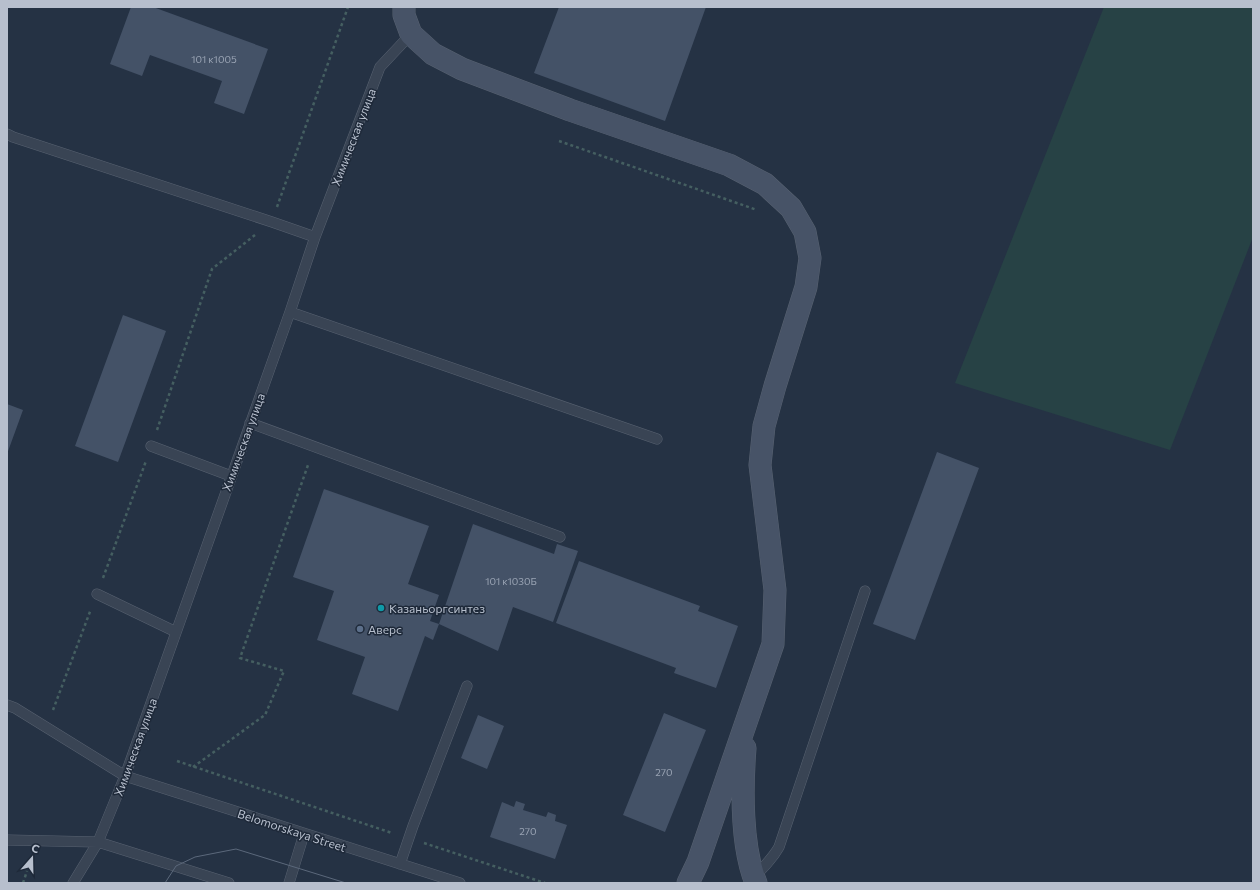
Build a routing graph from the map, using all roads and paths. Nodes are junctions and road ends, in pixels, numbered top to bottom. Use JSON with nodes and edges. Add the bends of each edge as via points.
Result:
{"nodes":[{"id":1,"x":348,"y":7,"type":"edge"},
{"id":2,"x":404,"y":7,"type":"edge"},
{"id":3,"x":412,"y":34,"type":"junction"},
{"id":4,"x":7,"y":134,"type":"edge"},
{"id":5,"x":559,"y":141,"type":"dead end"},
{"id":6,"x":791,"y":208,"type":"junction"},
{"id":7,"x":272,"y":222,"type":"junction"},
{"id":8,"x":315,"y":237,"type":"junction"},
{"id":9,"x":290,"y":312,"type":"junction"},
{"id":10,"x":250,"y":423,"type":"junction"},
{"id":11,"x":657,"y":439,"type":"dead end"},
{"id":12,"x":151,"y":446,"type":"junction"},
{"id":13,"x":308,"y":465,"type":"dead end"},
{"id":14,"x":231,"y":476,"type":"junction"},
{"id":15,"x":560,"y":537,"type":"dead end"},
{"id":16,"x":864,"y":591,"type":"dead end"},
{"id":17,"x":97,"y":594,"type":"junction"},
{"id":18,"x":176,"y":632,"type":"junction"},
{"id":19,"x":467,"y":686,"type":"dead end"},
{"id":20,"x":7,"y":705,"type":"edge"},
{"id":21,"x":52,"y":710,"type":"dead end"},
{"id":22,"x":747,"y":721,"type":"junction"},
{"id":23,"x":177,"y":761,"type":"dead end"},
{"id":24,"x":193,"y":767,"type":"junction"},
{"id":25,"x":125,"y":776,"type":"junction"},
{"id":26,"x":304,"y":834,"type":"junction"},
{"id":27,"x":409,"y":838,"type":"junction"},
{"id":28,"x":7,"y":840,"type":"edge"},
{"id":29,"x":98,"y":842,"type":"junction"},
{"id":30,"x":400,"y":864,"type":"junction"},
{"id":31,"x":27,"y":871,"type":"dead end"},
{"id":32,"x":755,"y":880,"type":"edge"},
{"id":33,"x":23,"y":883,"type":"edge"},
{"id":34,"x":73,"y":883,"type":"edge"},
{"id":35,"x":229,"y":883,"type":"edge"},
{"id":36,"x":289,"y":883,"type":"edge"},
{"id":37,"x":460,"y":883,"type":"edge"},
{"id":38,"x":545,"y":883,"type":"edge"},
{"id":39,"x":688,"y":883,"type":"edge"}],
"edges":[{"from":1,"to":7,"type":"path"},
{"from":2,"to":3,"type":"main road","via":[[404,15]]},
{"from":3,"to":6,"type":"main road","via":[[433,54],[462,69],[570,110],[729,165],[765,184]]},
{"from":3,"to":8,"type":"lane","name":"Химическая улица","via":[[380,67]]},
{"from":4,"to":7,"type":"lane"},
{"from":5,"to":6,"type":"path","via":[[759,210]]},
{"from":6,"to":22,"type":"main road","via":[[805,232],[810,258],[806,287],[764,426],[760,465],[775,590],[773,644]]},
{"from":7,"to":8,"type":"lane"},
{"from":7,"to":12,"type":"path","via":[[212,269]]},
{"from":8,"to":9,"type":"lane","name":"Химическая улица"},
{"from":9,"to":10,"type":"lane","name":"Химическая улица"},
{"from":9,"to":11,"type":"lane"},
{"from":10,"to":14,"type":"lane","name":"Химическая улица"},
{"from":10,"to":15,"type":"lane"},
{"from":12,"to":14,"type":"lane"},
{"from":12,"to":17,"type":"path"},
{"from":13,"to":24,"type":"path","via":[[240,658],[284,671],[265,716]]},
{"from":14,"to":18,"type":"lane","name":"Химическая улица"},
{"from":16,"to":32,"type":"lane","via":[[779,847]]},
{"from":17,"to":18,"type":"lane"},
{"from":17,"to":21,"type":"path"},
{"from":18,"to":25,"type":"lane","name":"Химическая улица"},
{"from":19,"to":27,"type":"lane"},
{"from":20,"to":25,"type":"lane","name":"Belomorskaya Street"},
{"from":22,"to":32,"type":"main road","via":[[743,773],[745,839]]},
{"from":22,"to":39,"type":"main road","via":[[698,862]]},
{"from":23,"to":24,"type":"path"},
{"from":24,"to":27,"type":"path"},
{"from":25,"to":26,"type":"lane","name":"Belomorskaya Street"},
{"from":25,"to":29,"type":"lane","name":"Химическая улица"},
{"from":26,"to":30,"type":"lane","name":"Belomorskaya Street"},
{"from":26,"to":36,"type":"lane"},
{"from":27,"to":30,"type":"lane"},
{"from":27,"to":38,"type":"path"},
{"from":28,"to":29,"type":"lane"},
{"from":29,"to":34,"type":"lane","name":"Химическая улица"},
{"from":29,"to":35,"type":"lane"},
{"from":30,"to":37,"type":"lane","name":"Belomorskaya Street"},
{"from":31,"to":33,"type":"path"}]}
